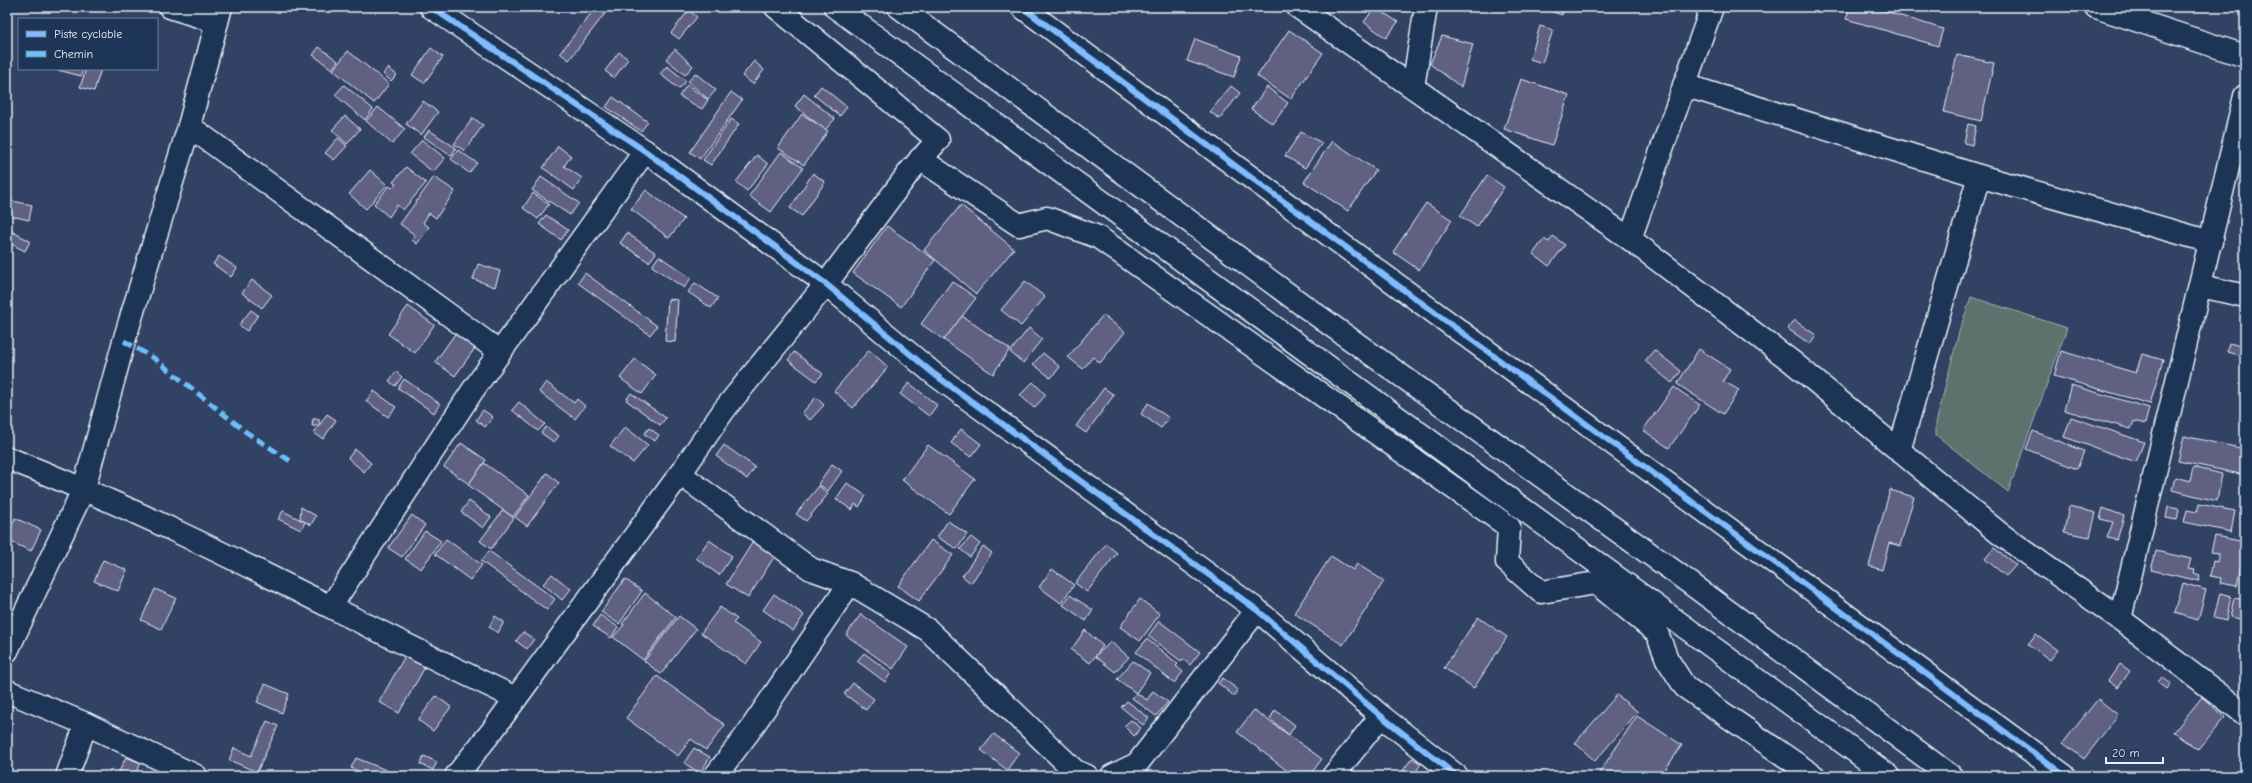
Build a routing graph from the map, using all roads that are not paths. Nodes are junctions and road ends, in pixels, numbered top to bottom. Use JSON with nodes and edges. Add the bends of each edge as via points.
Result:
{"nodes":[{"id":1,"x":170,"y":7,"type":"edge"},
{"id":2,"x":431,"y":7,"type":"edge"},
{"id":3,"x":776,"y":7,"type":"edge"},
{"id":4,"x":835,"y":7,"type":"edge"},
{"id":5,"x":899,"y":7,"type":"edge"},
{"id":6,"x":1022,"y":7,"type":"edge"},
{"id":7,"x":1298,"y":7,"type":"edge"},
{"id":8,"x":1426,"y":7,"type":"edge"},
{"id":9,"x":1712,"y":7,"type":"edge"},
{"id":10,"x":2096,"y":7,"type":"edge"},
{"id":11,"x":219,"y":14,"type":"edge"},
{"id":12,"x":2245,"y":56,"type":"edge"},
{"id":13,"x":1684,"y":85,"type":"junction"},
{"id":14,"x":1413,"y":88,"type":"junction"},
{"id":15,"x":2245,"y":96,"type":"edge"},
{"id":16,"x":189,"y":126,"type":"junction"},
{"id":17,"x":645,"y":151,"type":"junction"},
{"id":18,"x":920,"y":159,"type":"junction"},
{"id":19,"x":1979,"y":176,"type":"junction"},
{"id":20,"x":1630,"y":239,"type":"junction"},
{"id":21,"x":2211,"y":242,"type":"junction"},
{"id":22,"x":826,"y":284,"type":"junction"},
{"id":23,"x":2201,"y":286,"type":"junction"},
{"id":24,"x":2245,"y":296,"type":"edge"},
{"id":25,"x":500,"y":352,"type":"junction"},
{"id":26,"x":1899,"y":451,"type":"junction"},
{"id":27,"x":7,"y":458,"type":"edge"},
{"id":28,"x":680,"y":474,"type":"junction"},
{"id":29,"x":84,"y":488,"type":"junction"},
{"id":30,"x":850,"y":583,"type":"junction"},
{"id":31,"x":331,"y":606,"type":"junction"},
{"id":32,"x":1656,"y":606,"type":"junction"},
{"id":33,"x":1257,"y":610,"type":"junction"},
{"id":34,"x":2120,"y":619,"type":"junction"},
{"id":35,"x":1657,"y":634,"type":"junction"},
{"id":36,"x":7,"y":651,"type":"edge"},
{"id":37,"x":7,"y":691,"type":"edge"},
{"id":38,"x":516,"y":698,"type":"junction"},
{"id":39,"x":2245,"y":714,"type":"edge"},
{"id":40,"x":1381,"y":716,"type":"junction"},
{"id":41,"x":86,"y":724,"type":"junction"},
{"id":42,"x":1078,"y":774,"type":"edge"},
{"id":43,"x":67,"y":776,"type":"edge"},
{"id":44,"x":196,"y":776,"type":"edge"},
{"id":45,"x":456,"y":776,"type":"edge"},
{"id":46,"x":715,"y":776,"type":"edge"},
{"id":47,"x":1112,"y":776,"type":"edge"},
{"id":48,"x":1333,"y":776,"type":"edge"},
{"id":49,"x":1457,"y":776,"type":"edge"},
{"id":50,"x":1814,"y":776,"type":"edge"},
{"id":51,"x":1889,"y":776,"type":"edge"},
{"id":52,"x":1951,"y":776,"type":"edge"},
{"id":53,"x":2065,"y":776,"type":"edge"}],
"edges":[{"from":1,"to":11,"type":"street"},
{"from":2,"to":17,"type":"street"},
{"from":3,"to":18,"type":"street","via":[[938,140]]},
{"from":4,"to":32,"type":"street"},
{"from":5,"to":52,"type":"street","via":[[1300,303],[1675,572]]},
{"from":6,"to":53,"type":"street"},
{"from":7,"to":14,"type":"street"},
{"from":8,"to":14,"type":"street"},
{"from":9,"to":13,"type":"street"},
{"from":10,"to":12,"type":"street"},
{"from":11,"to":16,"type":"street"},
{"from":13,"to":19,"type":"street"},
{"from":13,"to":20,"type":"street"},
{"from":14,"to":20,"type":"street"},
{"from":15,"to":21,"type":"street"},
{"from":16,"to":25,"type":"street"},
{"from":16,"to":29,"type":"street","via":[[124,341]]},
{"from":17,"to":22,"type":"street"},
{"from":17,"to":25,"type":"street"},
{"from":18,"to":22,"type":"street"},
{"from":18,"to":35,"type":"street","via":[[1019,225],[1048,218],[1098,237],[1509,527],[1507,562],[1541,592],[1596,583]]},
{"from":19,"to":21,"type":"street"},
{"from":19,"to":26,"type":"street"},
{"from":20,"to":26,"type":"street","via":[[1791,361]]},
{"from":21,"to":23,"type":"street"},
{"from":22,"to":28,"type":"street","via":[[724,410]]},
{"from":22,"to":33,"type":"street","via":[[934,374]]},
{"from":23,"to":24,"type":"street"},
{"from":23,"to":34,"type":"street"},
{"from":25,"to":31,"type":"street"},
{"from":26,"to":34,"type":"street","via":[[1999,533]]},
{"from":27,"to":29,"type":"street"},
{"from":28,"to":30,"type":"street","via":[[811,569]]},
{"from":28,"to":38,"type":"street"},
{"from":29,"to":31,"type":"street"},
{"from":29,"to":36,"type":"street"},
{"from":30,"to":42,"type":"street","via":[[928,630]]},
{"from":30,"to":46,"type":"street","via":[[748,733]]},
{"from":31,"to":38,"type":"street","via":[[406,646]]},
{"from":32,"to":35,"type":"street"},
{"from":32,"to":51,"type":"street"},
{"from":33,"to":40,"type":"street"},
{"from":33,"to":47,"type":"street","via":[[1137,764]]},
{"from":34,"to":39,"type":"street"},
{"from":35,"to":50,"type":"street","via":[[1667,659],[1685,687]]},
{"from":37,"to":41,"type":"street"},
{"from":38,"to":45,"type":"street"},
{"from":40,"to":48,"type":"street"},
{"from":40,"to":49,"type":"street"},
{"from":41,"to":43,"type":"street"},
{"from":41,"to":44,"type":"street"}]}
